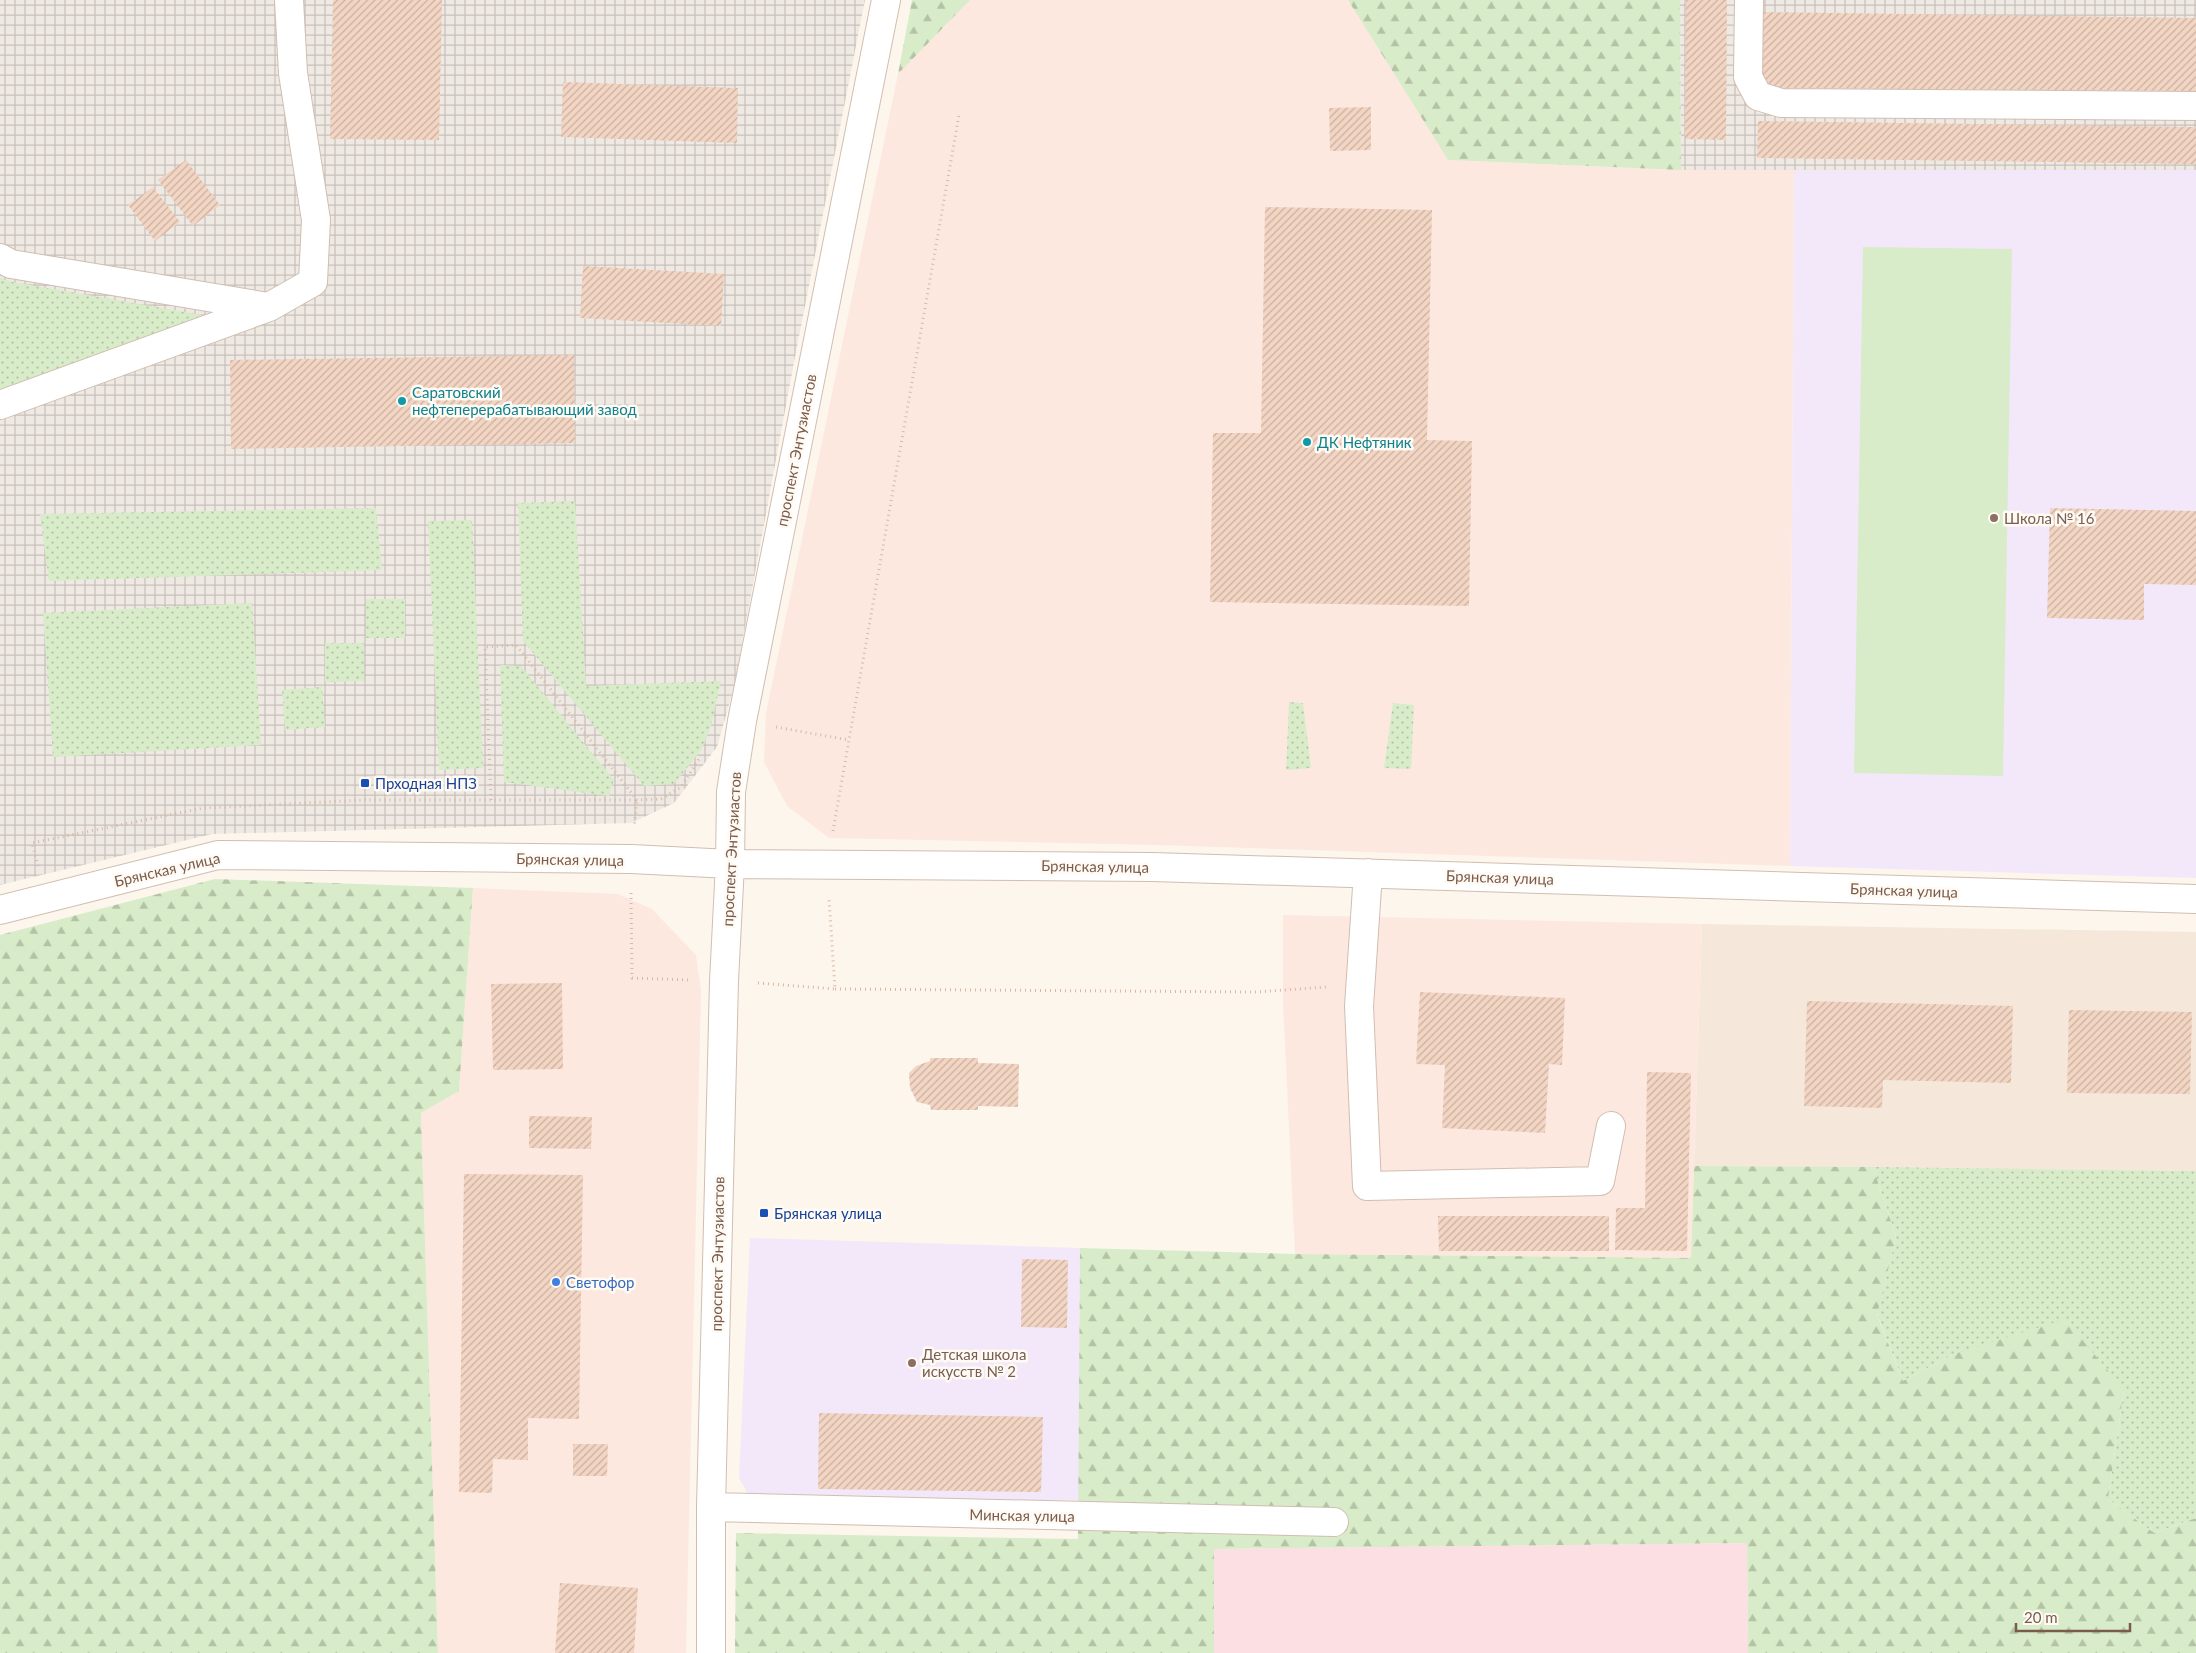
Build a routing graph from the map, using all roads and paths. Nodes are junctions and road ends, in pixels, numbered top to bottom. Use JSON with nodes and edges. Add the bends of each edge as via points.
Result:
{"nodes":[{"id":1,"x":289,"y":0,"type":"edge"},
{"id":2,"x":886,"y":0,"type":"edge"},
{"id":3,"x":1749,"y":0,"type":"edge"},
{"id":4,"x":2196,"y":106,"type":"edge"},
{"id":5,"x":959,"y":115,"type":"dead end"},
{"id":6,"x":0,"y":258,"type":"edge"},
{"id":7,"x":269,"y":307,"type":"junction"},
{"id":8,"x":0,"y":405,"type":"edge"},
{"id":9,"x":742,"y":721,"type":"junction"},
{"id":10,"x":849,"y":740,"type":"junction"},
{"id":11,"x":706,"y":750,"type":"dead end"},
{"id":12,"x":491,"y":800,"type":"junction"},
{"id":13,"x":637,"y":800,"type":"junction"},
{"id":14,"x":631,"y":859,"type":"junction"},
{"id":15,"x":827,"y":863,"type":"junction"},
{"id":16,"x":730,"y":864,"type":"junction"},
{"id":17,"x":1368,"y":874,"type":"junction"},
{"id":18,"x":48,"y":898,"type":"junction"},
{"id":19,"x":2196,"y":899,"type":"edge"},
{"id":20,"x":0,"y":910,"type":"edge"},
{"id":21,"x":724,"y":981,"type":"junction"},
{"id":22,"x":1360,"y":984,"type":"junction"},
{"id":23,"x":835,"y":988,"type":"junction"},
{"id":24,"x":1611,"y":1126,"type":"dead end"},
{"id":25,"x":711,"y":1507,"type":"junction"},
{"id":26,"x":1334,"y":1522,"type":"dead end"},
{"id":27,"x":711,"y":1653,"type":"edge"}],
"edges":[{"from":1,"to":7,"type":"street","via":[[293,73],[316,220],[313,282]]},
{"from":2,"to":9,"type":"street","name":"проспект Энтузиастов"},
{"from":3,"to":4,"type":"street","via":[[1748,77],[1758,96],[1781,103]]},
{"from":5,"to":10,"type":"path"},
{"from":6,"to":7,"type":"street","via":[[11,264]]},
{"from":7,"to":8,"type":"street"},
{"from":9,"to":10,"type":"path"},
{"from":9,"to":16,"type":"street","name":"проспект Энтузиастов","via":[[731,792]]},
{"from":10,"to":15,"type":"path"},
{"from":11,"to":13,"type":"path","via":[[681,787],[661,798]]},
{"from":12,"to":13,"type":"path"},
{"from":12,"to":13,"type":"path","via":[[485,647],[516,645]]},
{"from":12,"to":18,"type":"path","via":[[366,800],[203,808],[32,843]]},
{"from":13,"to":14,"type":"path"},
{"from":14,"to":16,"type":"street","name":"Брянская улица"},
{"from":14,"to":18,"type":"street","name":"Брянская улица","via":[[218,855]]},
{"from":14,"to":21,"type":"path","via":[[632,978]]},
{"from":15,"to":16,"type":"street","name":"Брянская улица"},
{"from":15,"to":17,"type":"street","name":"Брянская улица","via":[[1152,867]]},
{"from":15,"to":23,"type":"path"},
{"from":16,"to":21,"type":"street","name":"проспект Энтузиастов"},
{"from":17,"to":19,"type":"street","name":"Брянская улица"},
{"from":17,"to":22,"type":"street"},
{"from":18,"to":20,"type":"street","name":"Брянская улица"},
{"from":21,"to":23,"type":"path"},
{"from":21,"to":25,"type":"street","name":"проспект Энтузиастов"},
{"from":22,"to":23,"type":"path","via":[[1257,992]]},
{"from":22,"to":24,"type":"street","via":[[1367,1186],[1600,1181]]},
{"from":25,"to":26,"type":"street","name":"Минская улица"},
{"from":25,"to":27,"type":"street","name":"проспект Энтузиастов"}]}
